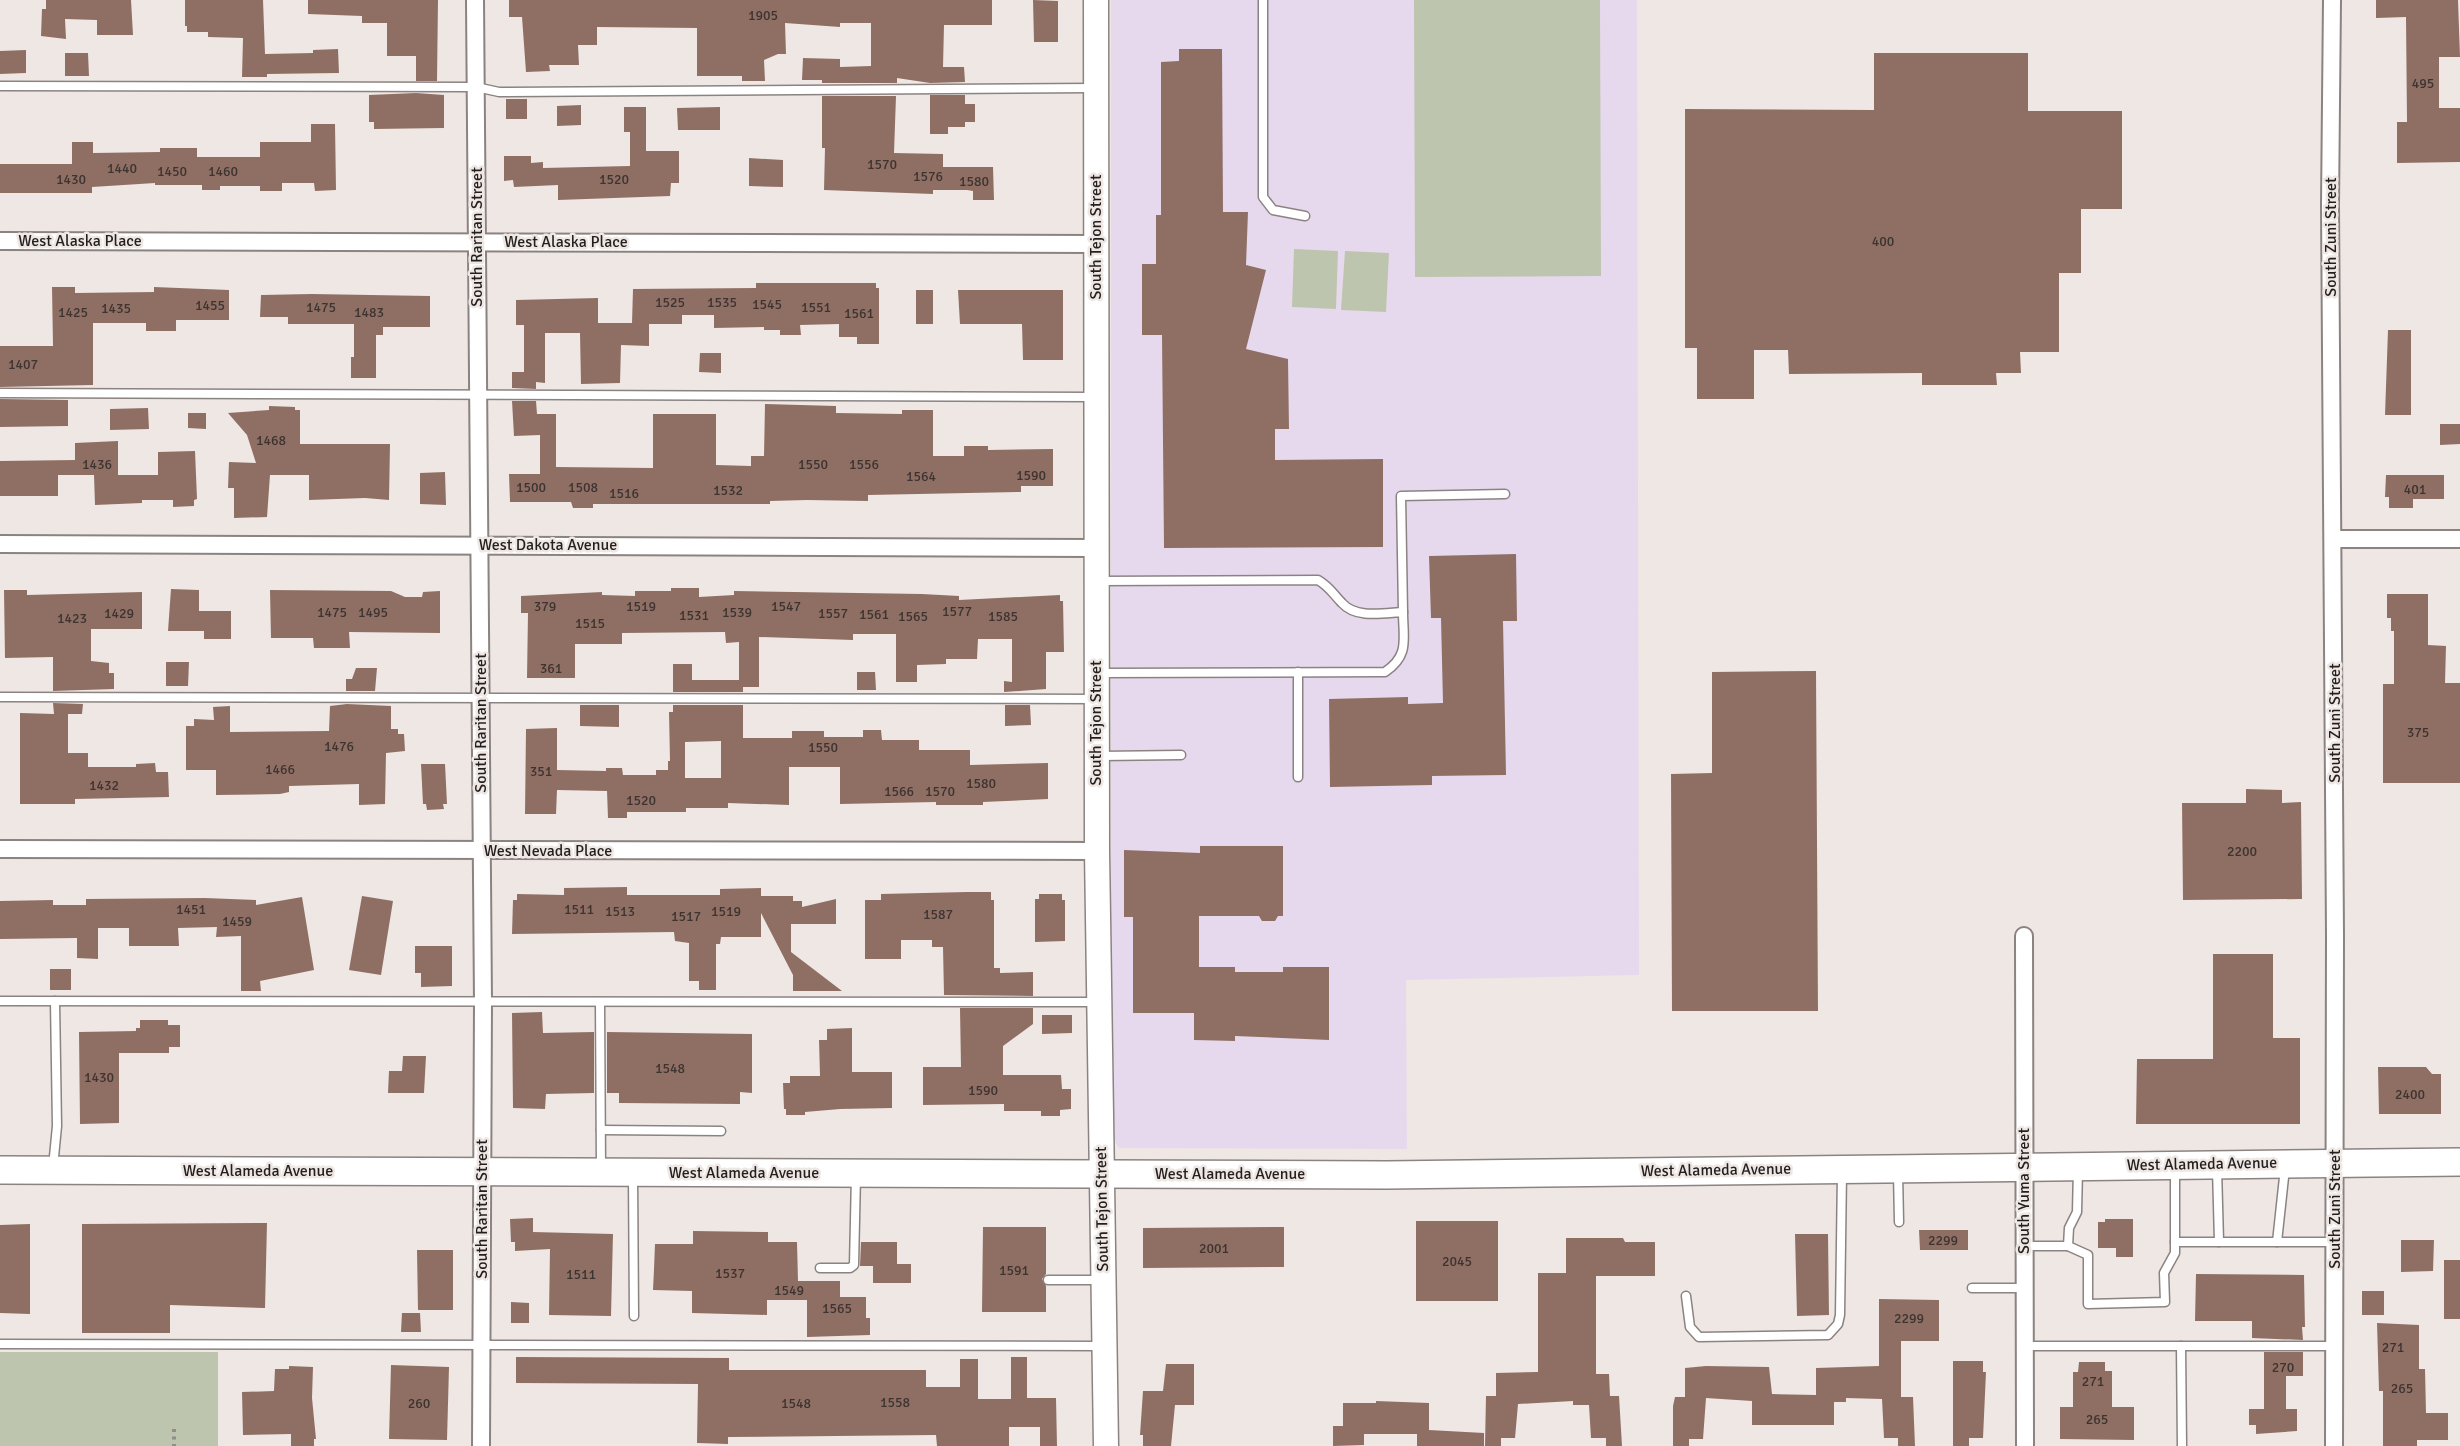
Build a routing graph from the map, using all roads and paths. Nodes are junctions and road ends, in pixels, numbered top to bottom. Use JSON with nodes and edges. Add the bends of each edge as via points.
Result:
{"nodes":[{"id":1,"x":475,"y":0,"type":"edge"},
{"id":2,"x":1096,"y":0,"type":"edge"},
{"id":3,"x":1263,"y":0,"type":"edge"},
{"id":4,"x":2332,"y":0,"type":"edge"},
{"id":5,"x":0,"y":86,"type":"edge"},
{"id":6,"x":476,"y":87,"type":"junction"},
{"id":7,"x":1096,"y":88,"type":"junction"},
{"id":8,"x":1305,"y":216,"type":"dead end"},
{"id":9,"x":0,"y":241,"type":"edge"},
{"id":10,"x":478,"y":241,"type":"junction"},
{"id":11,"x":1096,"y":244,"type":"junction"},
{"id":12,"x":0,"y":393,"type":"edge"},
{"id":13,"x":478,"y":394,"type":"junction"},
{"id":14,"x":1096,"y":397,"type":"junction"},
{"id":15,"x":1505,"y":494,"type":"dead end"},
{"id":16,"x":2334,"y":539,"type":"junction"},
{"id":17,"x":2460,"y":539,"type":"edge"},
{"id":18,"x":0,"y":544,"type":"edge"},
{"id":19,"x":479,"y":545,"type":"junction"},
{"id":20,"x":1096,"y":548,"type":"junction"},
{"id":21,"x":1096,"y":581,"type":"junction"},
{"id":22,"x":1403,"y":612,"type":"junction"},
{"id":23,"x":1298,"y":672,"type":"junction"},
{"id":24,"x":1096,"y":673,"type":"junction"},
{"id":25,"x":0,"y":697,"type":"edge"},
{"id":26,"x":481,"y":699,"type":"junction"},
{"id":27,"x":1096,"y":699,"type":"junction"},
{"id":28,"x":1181,"y":755,"type":"dead end"},
{"id":29,"x":1096,"y":756,"type":"junction"},
{"id":30,"x":1298,"y":777,"type":"dead end"},
{"id":31,"x":0,"y":849,"type":"edge"},
{"id":32,"x":482,"y":851,"type":"junction"},
{"id":33,"x":1097,"y":851,"type":"junction"},
{"id":34,"x":2024,"y":936,"type":"dead end"},
{"id":35,"x":0,"y":1001,"type":"edge"},
{"id":36,"x":55,"y":1001,"type":"junction"},
{"id":37,"x":483,"y":1002,"type":"junction"},
{"id":38,"x":600,"y":1002,"type":"junction"},
{"id":39,"x":1099,"y":1002,"type":"junction"},
{"id":40,"x":601,"y":1130,"type":"junction"},
{"id":41,"x":721,"y":1131,"type":"dead end"},
{"id":42,"x":2460,"y":1162,"type":"edge"},
{"id":43,"x":2286,"y":1163,"type":"junction"},
{"id":44,"x":2335,"y":1163,"type":"junction"},
{"id":45,"x":2175,"y":1164,"type":"junction"},
{"id":46,"x":2216,"y":1164,"type":"junction"},
{"id":47,"x":2078,"y":1165,"type":"junction"},
{"id":48,"x":2024,"y":1166,"type":"junction"},
{"id":49,"x":1842,"y":1168,"type":"junction"},
{"id":50,"x":1898,"y":1168,"type":"junction"},
{"id":51,"x":0,"y":1170,"type":"edge"},
{"id":52,"x":52,"y":1170,"type":"junction"},
{"id":53,"x":482,"y":1172,"type":"junction"},
{"id":54,"x":601,"y":1173,"type":"junction"},
{"id":55,"x":633,"y":1173,"type":"junction"},
{"id":56,"x":856,"y":1173,"type":"junction"},
{"id":57,"x":1101,"y":1173,"type":"junction"},
{"id":58,"x":1899,"y":1222,"type":"dead end"},
{"id":59,"x":2175,"y":1242,"type":"junction"},
{"id":60,"x":2219,"y":1242,"type":"junction"},
{"id":61,"x":2277,"y":1242,"type":"junction"},
{"id":62,"x":2334,"y":1242,"type":"junction"},
{"id":63,"x":2024,"y":1246,"type":"junction"},
{"id":64,"x":2068,"y":1246,"type":"junction"},
{"id":65,"x":820,"y":1268,"type":"dead end"},
{"id":66,"x":1048,"y":1280,"type":"dead end"},
{"id":67,"x":1103,"y":1280,"type":"junction"},
{"id":68,"x":2024,"y":1287,"type":"junction"},
{"id":69,"x":1972,"y":1288,"type":"dead end"},
{"id":70,"x":1686,"y":1296,"type":"dead end"},
{"id":71,"x":634,"y":1316,"type":"dead end"},
{"id":72,"x":0,"y":1344,"type":"edge"},
{"id":73,"x":482,"y":1344,"type":"junction"},
{"id":74,"x":1105,"y":1346,"type":"junction"},
{"id":75,"x":2024,"y":1346,"type":"junction"},
{"id":76,"x":2181,"y":1346,"type":"junction"},
{"id":77,"x":2334,"y":1346,"type":"junction"},
{"id":78,"x":174,"y":1429,"type":"dead end"},
{"id":79,"x":174,"y":1446,"type":"edge"},
{"id":80,"x":481,"y":1446,"type":"edge"},
{"id":81,"x":1106,"y":1446,"type":"edge"},
{"id":82,"x":2025,"y":1446,"type":"edge"},
{"id":83,"x":2182,"y":1446,"type":"edge"},
{"id":84,"x":2334,"y":1446,"type":"edge"}],
"edges":[{"from":1,"to":6,"type":"street","name":"South Raritan Street"},
{"from":2,"to":7,"type":"street","name":"South Tejon Street"},
{"from":3,"to":8,"type":"lane","via":[[1263,197],[1273,210]]},
{"from":4,"to":16,"type":"street","name":"South Zuni Street"},
{"from":5,"to":6,"type":"lane"},
{"from":6,"to":7,"type":"lane","via":[[499,92]]},
{"from":6,"to":10,"type":"street","name":"South Raritan Street"},
{"from":7,"to":11,"type":"street","name":"South Tejon Street"},
{"from":9,"to":10,"type":"street","name":"West Alaska Place"},
{"from":10,"to":11,"type":"street","name":"West Alaska Place"},
{"from":10,"to":13,"type":"street","name":"South Raritan Street"},
{"from":11,"to":14,"type":"street","name":"South Tejon Street"},
{"from":12,"to":13,"type":"lane"},
{"from":13,"to":14,"type":"lane"},
{"from":13,"to":19,"type":"street","name":"South Raritan Street"},
{"from":14,"to":20,"type":"street","name":"South Tejon Street"},
{"from":15,"to":22,"type":"lane","via":[[1401,496]]},
{"from":16,"to":17,"type":"street"},
{"from":16,"to":44,"type":"street","name":"South Zuni Street"},
{"from":18,"to":19,"type":"street","name":"West Dakota Avenue"},
{"from":19,"to":20,"type":"street","name":"West Dakota Avenue"},
{"from":19,"to":26,"type":"street","name":"South Raritan Street"},
{"from":20,"to":21,"type":"street","name":"South Tejon Street"},
{"from":21,"to":22,"type":"lane","via":[[1318,580],[1332,588],[1348,609],[1360,613]]},
{"from":21,"to":24,"type":"street","name":"South Tejon Street"},
{"from":22,"to":23,"type":"lane","via":[[1403,650],[1398,663],[1385,672]]},
{"from":23,"to":24,"type":"lane"},
{"from":23,"to":30,"type":"lane"},
{"from":24,"to":27,"type":"street","name":"South Tejon Street"},
{"from":25,"to":26,"type":"lane"},
{"from":26,"to":27,"type":"lane"},
{"from":26,"to":32,"type":"street","name":"South Raritan Street"},
{"from":27,"to":29,"type":"street","name":"South Tejon Street"},
{"from":28,"to":29,"type":"lane"},
{"from":29,"to":33,"type":"street","name":"South Tejon Street"},
{"from":31,"to":32,"type":"street","name":"West Nevada Place"},
{"from":32,"to":33,"type":"street","name":"West Nevada Place"},
{"from":32,"to":37,"type":"street","name":"South Raritan Street"},
{"from":33,"to":39,"type":"street","name":"South Tejon Street"},
{"from":34,"to":48,"type":"street","name":"South Yuma Street"},
{"from":35,"to":36,"type":"lane"},
{"from":36,"to":37,"type":"lane"},
{"from":36,"to":52,"type":"lane","via":[[57,1126]]},
{"from":37,"to":38,"type":"lane"},
{"from":37,"to":53,"type":"street","name":"South Raritan Street"},
{"from":38,"to":39,"type":"lane"},
{"from":38,"to":40,"type":"lane"},
{"from":39,"to":57,"type":"street","name":"South Tejon Street"},
{"from":40,"to":41,"type":"lane"},
{"from":40,"to":54,"type":"lane"},
{"from":42,"to":44,"type":"main road","name":"West Alameda Avenue"},
{"from":43,"to":44,"type":"main road","name":"West Alameda Avenue"},
{"from":43,"to":46,"type":"main road","name":"West Alameda Avenue"},
{"from":43,"to":61,"type":"lane"},
{"from":44,"to":62,"type":"street","name":"South Zuni Street"},
{"from":45,"to":46,"type":"main road","name":"West Alameda Avenue"},
{"from":45,"to":47,"type":"main road","name":"West Alameda Avenue"},
{"from":45,"to":59,"type":"lane"},
{"from":46,"to":60,"type":"lane"},
{"from":47,"to":48,"type":"main road","name":"West Alameda Avenue"},
{"from":47,"to":64,"type":"lane","via":[[2077,1212],[2069,1228]]},
{"from":48,"to":50,"type":"main road","name":"West Alameda Avenue"},
{"from":48,"to":63,"type":"street","name":"South Yuma Street"},
{"from":49,"to":50,"type":"main road","name":"West Alameda Avenue"},
{"from":49,"to":57,"type":"main road","name":"West Alameda Avenue","via":[[1387,1175]]},
{"from":49,"to":70,"type":"lane","via":[[1840,1315],[1828,1335],[1699,1336],[1690,1327]]},
{"from":50,"to":58,"type":"lane"},
{"from":51,"to":52,"type":"main road","name":"West Alameda Avenue"},
{"from":52,"to":53,"type":"main road","name":"West Alameda Avenue"},
{"from":53,"to":54,"type":"main road","name":"West Alameda Avenue"},
{"from":53,"to":73,"type":"street","name":"South Raritan Street"},
{"from":54,"to":55,"type":"main road","name":"West Alameda Avenue"},
{"from":55,"to":56,"type":"main road","name":"West Alameda Avenue"},
{"from":55,"to":71,"type":"lane"},
{"from":56,"to":57,"type":"main road","name":"West Alameda Avenue"},
{"from":56,"to":65,"type":"lane","via":[[854,1265]]},
{"from":57,"to":67,"type":"street","name":"South Tejon Street"},
{"from":59,"to":60,"type":"lane"},
{"from":59,"to":64,"type":"lane","via":[[2175,1253],[2164,1273],[2165,1302],[2088,1304],[2088,1254]]},
{"from":60,"to":61,"type":"lane"},
{"from":61,"to":62,"type":"lane"},
{"from":62,"to":77,"type":"street","name":"South Zuni Street"},
{"from":63,"to":64,"type":"lane"},
{"from":63,"to":68,"type":"street","name":"South Yuma Street"},
{"from":66,"to":67,"type":"lane"},
{"from":67,"to":74,"type":"street","name":"South Tejon Street"},
{"from":68,"to":69,"type":"lane"},
{"from":68,"to":75,"type":"street","name":"South Yuma Street"},
{"from":72,"to":73,"type":"lane"},
{"from":73,"to":74,"type":"lane"},
{"from":73,"to":80,"type":"street","name":"South Raritan Street"},
{"from":74,"to":81,"type":"street","name":"South Tejon Street"},
{"from":75,"to":76,"type":"lane"},
{"from":75,"to":82,"type":"street","name":"South Yuma Street"},
{"from":76,"to":77,"type":"lane"},
{"from":76,"to":83,"type":"lane"},
{"from":77,"to":84,"type":"street","name":"South Zuni Street"},
{"from":78,"to":79,"type":"path"}]}
